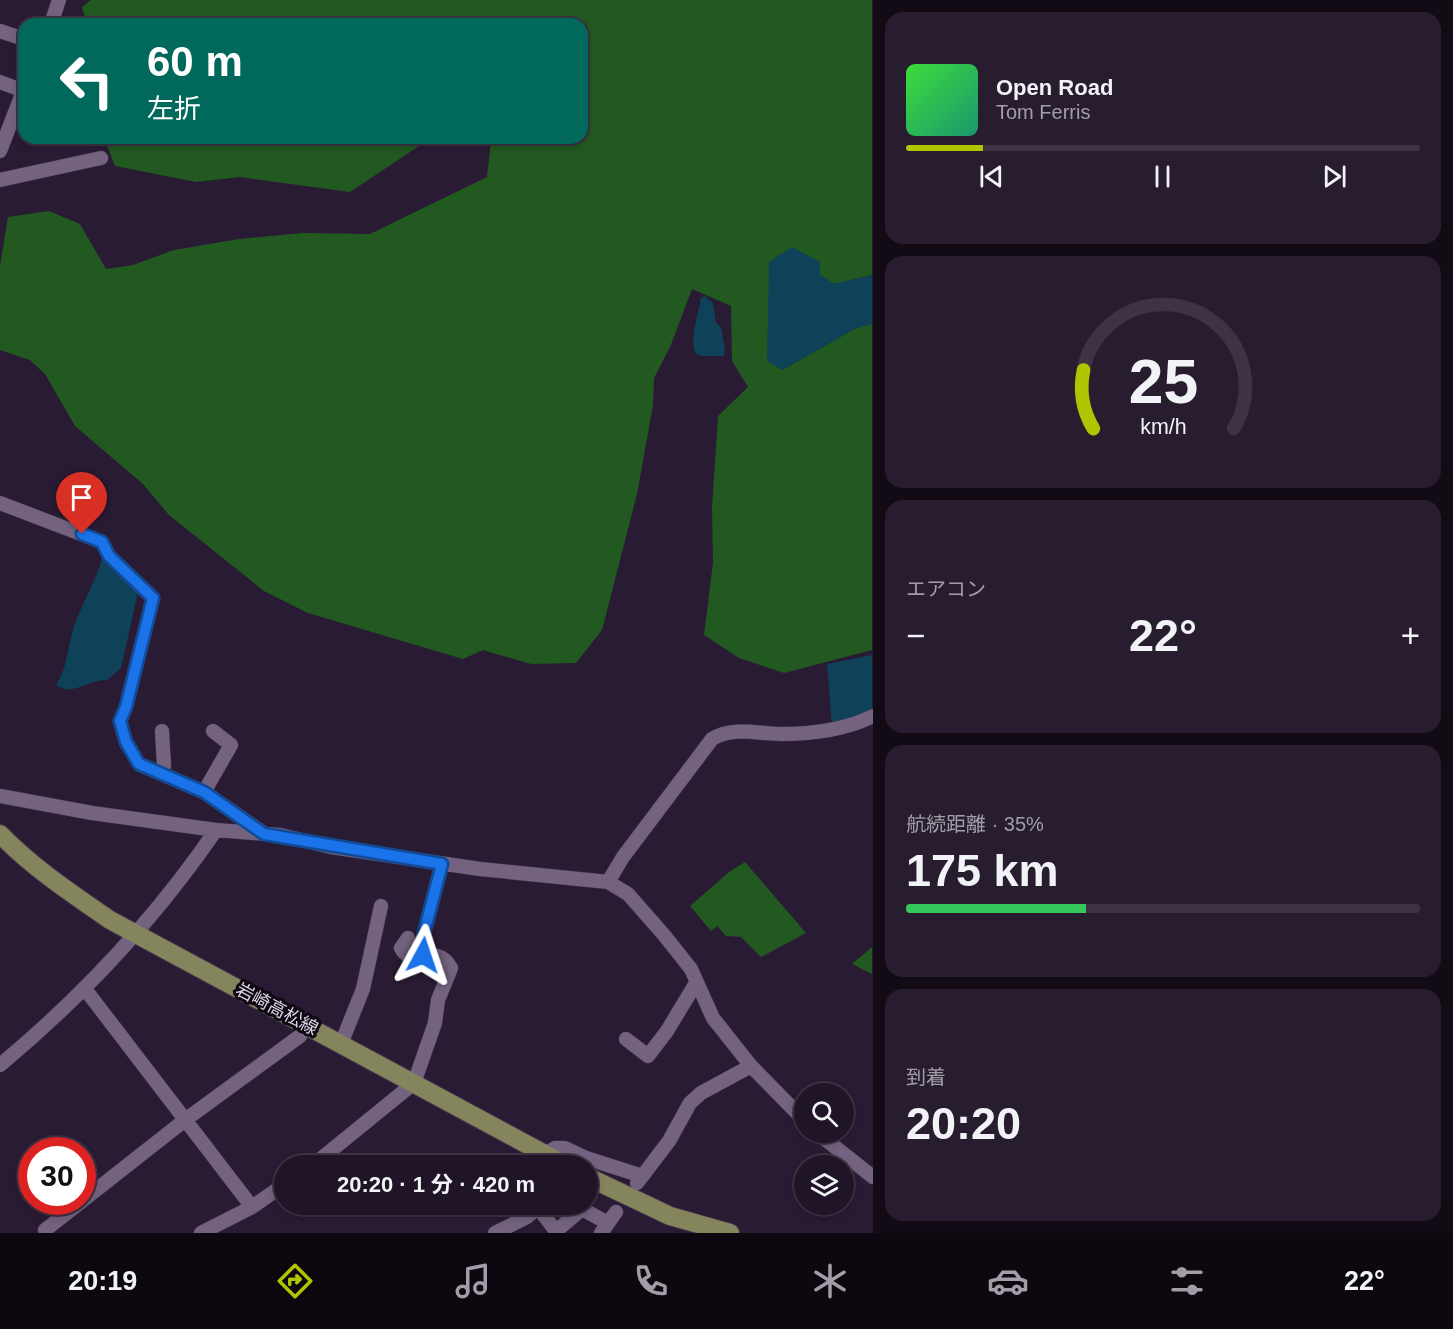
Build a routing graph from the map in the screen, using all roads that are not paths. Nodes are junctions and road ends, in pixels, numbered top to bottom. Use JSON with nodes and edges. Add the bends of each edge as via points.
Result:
{"nodes":[{"id":1,"x":59,"y":0,"type":"edge"},
{"id":2,"x":53,"y":18,"type":"edge"},
{"id":3,"x":0,"y":31,"type":"edge"},
{"id":4,"x":18,"y":37,"type":"edge"},
{"id":5,"x":0,"y":82,"type":"edge"},
{"id":6,"x":18,"y":88,"type":"edge"},
{"id":7,"x":18,"y":104,"type":"edge"},
{"id":8,"x":2,"y":143,"type":"edge"},
{"id":9,"x":101,"y":158,"type":"dead end"},
{"id":10,"x":0,"y":180,"type":"edge"},
{"id":11,"x":0,"y":503,"type":"edge"},
{"id":12,"x":873,"y":716,"type":"edge"},
{"id":13,"x":162,"y":731,"type":"dead end"},
{"id":14,"x":213,"y":731,"type":"dead end"},
{"id":15,"x":162,"y":774,"type":"junction"},
{"id":16,"x":204,"y":792,"type":"junction"},
{"id":17,"x":0,"y":796,"type":"edge"},
{"id":18,"x":216,"y":830,"type":"junction"},
{"id":19,"x":0,"y":834,"type":"edge"},
{"id":20,"x":264,"y":834,"type":"junction"},
{"id":21,"x":442,"y":864,"type":"junction"},
{"id":22,"x":608,"y":882,"type":"junction"},
{"id":23,"x":381,"y":906,"type":"dead end"},
{"id":24,"x":136,"y":933,"type":"junction"},
{"id":25,"x":408,"y":938,"type":"dead end"},
{"id":26,"x":423,"y":955,"type":"junction"},
{"id":27,"x":696,"y":983,"type":"junction"},
{"id":28,"x":85,"y":989,"type":"junction"},
{"id":29,"x":306,"y":1025,"type":"junction"},
{"id":30,"x":626,"y":1039,"type":"dead end"},
{"id":31,"x":341,"y":1044,"type":"junction"},
{"id":32,"x":0,"y":1065,"type":"edge"},
{"id":33,"x":751,"y":1066,"type":"junction"},
{"id":34,"x":414,"y":1083,"type":"junction"},
{"id":35,"x":794,"y":1110,"type":"edge"},
{"id":36,"x":185,"y":1120,"type":"junction"},
{"id":37,"x":830,"y":1143,"type":"edge"},
{"id":38,"x":326,"y":1155,"type":"edge"},
{"id":39,"x":534,"y":1155,"type":"edge"},
{"id":40,"x":547,"y":1155,"type":"edge"},
{"id":41,"x":580,"y":1155,"type":"edge"},
{"id":42,"x":598,"y":1163,"type":"edge"},
{"id":43,"x":873,"y":1176,"type":"edge"},
{"id":44,"x":598,"y":1182,"type":"edge"},
{"id":45,"x":96,"y":1190,"type":"edge"},
{"id":46,"x":274,"y":1192,"type":"edge"},
{"id":47,"x":252,"y":1207,"type":"junction"},
{"id":48,"x":64,"y":1215,"type":"edge"},
{"id":49,"x":529,"y":1215,"type":"edge"},
{"id":50,"x":541,"y":1215,"type":"edge"},
{"id":51,"x":608,"y":1223,"type":"edge"},
{"id":52,"x":45,"y":1230,"type":"dead end"},
{"id":53,"x":550,"y":1230,"type":"edge"},
{"id":54,"x":201,"y":1233,"type":"edge"},
{"id":55,"x":495,"y":1233,"type":"edge"},
{"id":56,"x":730,"y":1233,"type":"edge"}],
"edges":[{"from":1,"to":2,"type":"street"},
{"from":3,"to":4,"type":"street"},
{"from":5,"to":6,"type":"street"},
{"from":7,"to":8,"type":"street"},
{"from":9,"to":10,"type":"street"},
{"from":11,"to":15,"type":"street","via":[[102,542],[109,556],[153,598],[120,721],[139,764]]},
{"from":12,"to":22,"type":"street","via":[[844,728],[782,734],[731,732],[712,739]]},
{"from":13,"to":15,"type":"street"},
{"from":14,"to":16,"type":"street","via":[[231,745]]},
{"from":15,"to":16,"type":"street"},
{"from":16,"to":20,"type":"street"},
{"from":17,"to":18,"type":"street"},
{"from":18,"to":20,"type":"street"},
{"from":18,"to":24,"type":"street","via":[[185,876]]},
{"from":19,"to":24,"type":"main road","name":"岩崎高松線","via":[[57,884]]},
{"from":20,"to":21,"type":"street"},
{"from":21,"to":22,"type":"street"},
{"from":21,"to":26,"type":"street","via":[[424,933]]},
{"from":22,"to":27,"type":"street","via":[[628,894],[646,914],[691,969]]},
{"from":23,"to":31,"type":"street","via":[[363,989]]},
{"from":24,"to":28,"type":"street"},
{"from":24,"to":29,"type":"main road","name":"岩崎高松線"},
{"from":25,"to":26,"type":"street","via":[[401,948],[404,954],[411,958]]},
{"from":26,"to":34,"type":"street","via":[[447,959],[451,968]]},
{"from":27,"to":30,"type":"street","via":[[648,1056]]},
{"from":27,"to":33,"type":"street","via":[[713,1018]]},
{"from":28,"to":32,"type":"street"},
{"from":28,"to":36,"type":"street"},
{"from":29,"to":31,"type":"main road","name":"岩崎高松線"},
{"from":29,"to":36,"type":"street","via":[[300,1036]]},
{"from":31,"to":34,"type":"main road","name":"岩崎高松線"},
{"from":33,"to":35,"type":"street"},
{"from":33,"to":42,"type":"street","via":[[690,1103],[669,1141],[639,1180]]},
{"from":34,"to":38,"type":"street"},
{"from":34,"to":39,"type":"main road","name":"岩崎高松線"},
{"from":36,"to":45,"type":"street"},
{"from":36,"to":47,"type":"street"},
{"from":37,"to":43,"type":"street"},
{"from":40,"to":41,"type":"street","via":[[555,1148],[566,1148]]},
{"from":44,"to":56,"type":"main road","via":[[670,1216]]},
{"from":46,"to":47,"type":"street"},
{"from":47,"to":54,"type":"street"},
{"from":48,"to":52,"type":"street"},
{"from":49,"to":55,"type":"street"},
{"from":50,"to":53,"type":"street"},
{"from":51,"to":53,"type":"street","via":[[582,1209],[556,1231]]}]}
